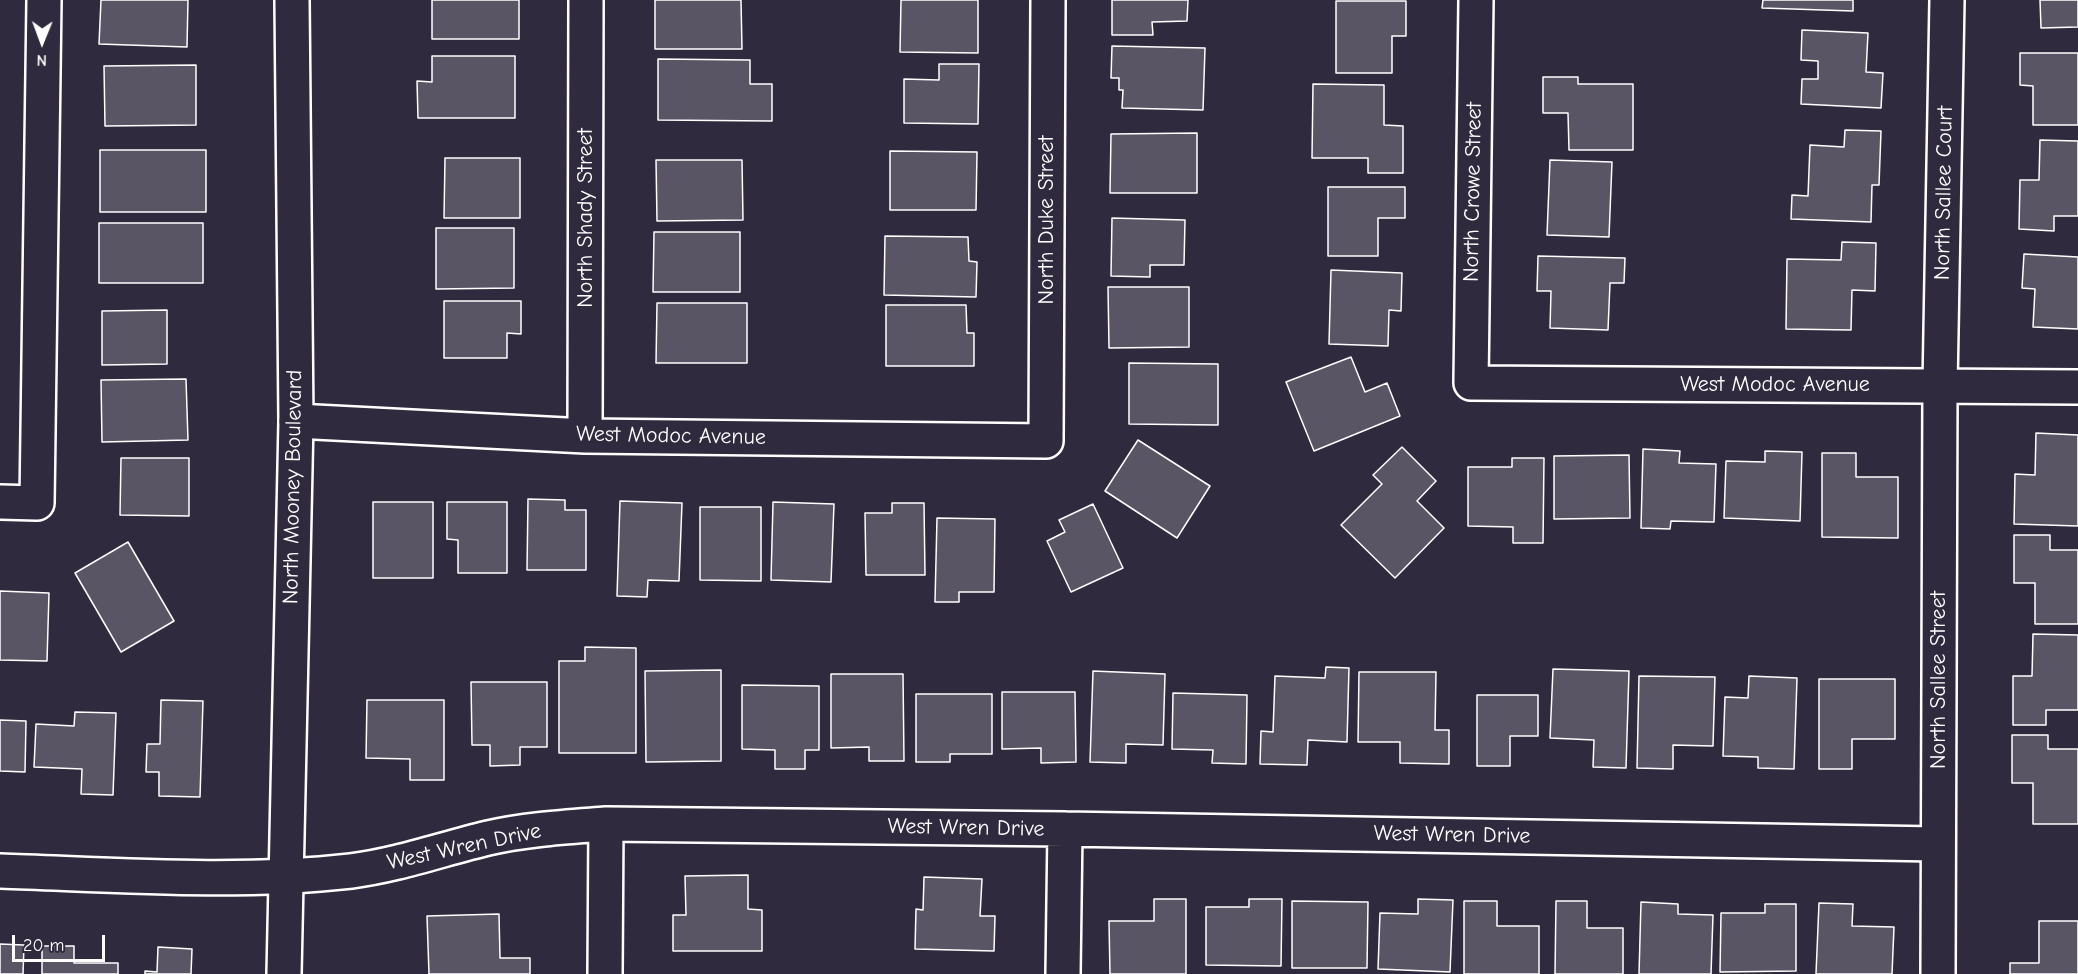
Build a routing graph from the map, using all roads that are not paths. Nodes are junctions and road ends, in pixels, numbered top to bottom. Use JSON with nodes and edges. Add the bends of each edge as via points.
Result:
{"nodes":[{"id":1,"x":44,"y":0,"type":"edge"},
{"id":2,"x":292,"y":0,"type":"edge"},
{"id":3,"x":586,"y":0,"type":"edge"},
{"id":4,"x":1048,"y":0,"type":"edge"},
{"id":5,"x":1476,"y":0,"type":"edge"},
{"id":6,"x":1947,"y":0,"type":"edge"},
{"id":7,"x":1471,"y":383,"type":"joint"},
{"id":8,"x":1940,"y":386,"type":"junction"},
{"id":9,"x":2078,"y":387,"type":"edge"},
{"id":10,"x":296,"y":421,"type":"junction"},
{"id":11,"x":585,"y":436,"type":"junction"},
{"id":12,"x":1046,"y":441,"type":"joint"},
{"id":13,"x":0,"y":501,"type":"edge"},
{"id":14,"x":606,"y":824,"type":"junction"},
{"id":15,"x":1065,"y":829,"type":"junction"},
{"id":16,"x":1937,"y":844,"type":"junction"},
{"id":17,"x":0,"y":871,"type":"edge"},
{"id":18,"x":285,"y":876,"type":"junction"},
{"id":19,"x":284,"y":974,"type":"edge"},
{"id":20,"x":605,"y":974,"type":"edge"},
{"id":21,"x":1063,"y":974,"type":"edge"},
{"id":22,"x":1938,"y":974,"type":"edge"}],
"edges":[{"from":1,"to":13,"type":"street","via":[[37,502]]},
{"from":2,"to":10,"type":"street","name":"North Mooney Boulevard"},
{"from":3,"to":11,"type":"street","name":"North Shady Street"},
{"from":4,"to":12,"type":"street","name":"North Duke Street"},
{"from":5,"to":7,"type":"street","name":"North Crowe Street"},
{"from":6,"to":8,"type":"street","name":"North Sallee Court"},
{"from":7,"to":8,"type":"street","name":"West Modoc Avenue"},
{"from":8,"to":9,"type":"street","name":"West Modoc Avenue"},
{"from":8,"to":16,"type":"street","name":"North Sallee Street"},
{"from":10,"to":11,"type":"street","name":"West Modoc Avenue"},
{"from":10,"to":18,"type":"street","name":"North Mooney Boulevard"},
{"from":11,"to":12,"type":"street","name":"West Modoc Avenue"},
{"from":14,"to":15,"type":"street","name":"West Wren Drive"},
{"from":14,"to":18,"type":"street","name":"West Wren Drive","via":[[490,837],[402,862],[352,871]]},
{"from":14,"to":20,"type":"street"},
{"from":15,"to":16,"type":"street","name":"West Wren Drive"},
{"from":15,"to":21,"type":"street"},
{"from":16,"to":22,"type":"street","name":"North Sallee Street"},
{"from":17,"to":18,"type":"street","name":"West Wren Drive","via":[[226,879]]},
{"from":18,"to":19,"type":"street","name":"North Mooney Boulevard"}]}
